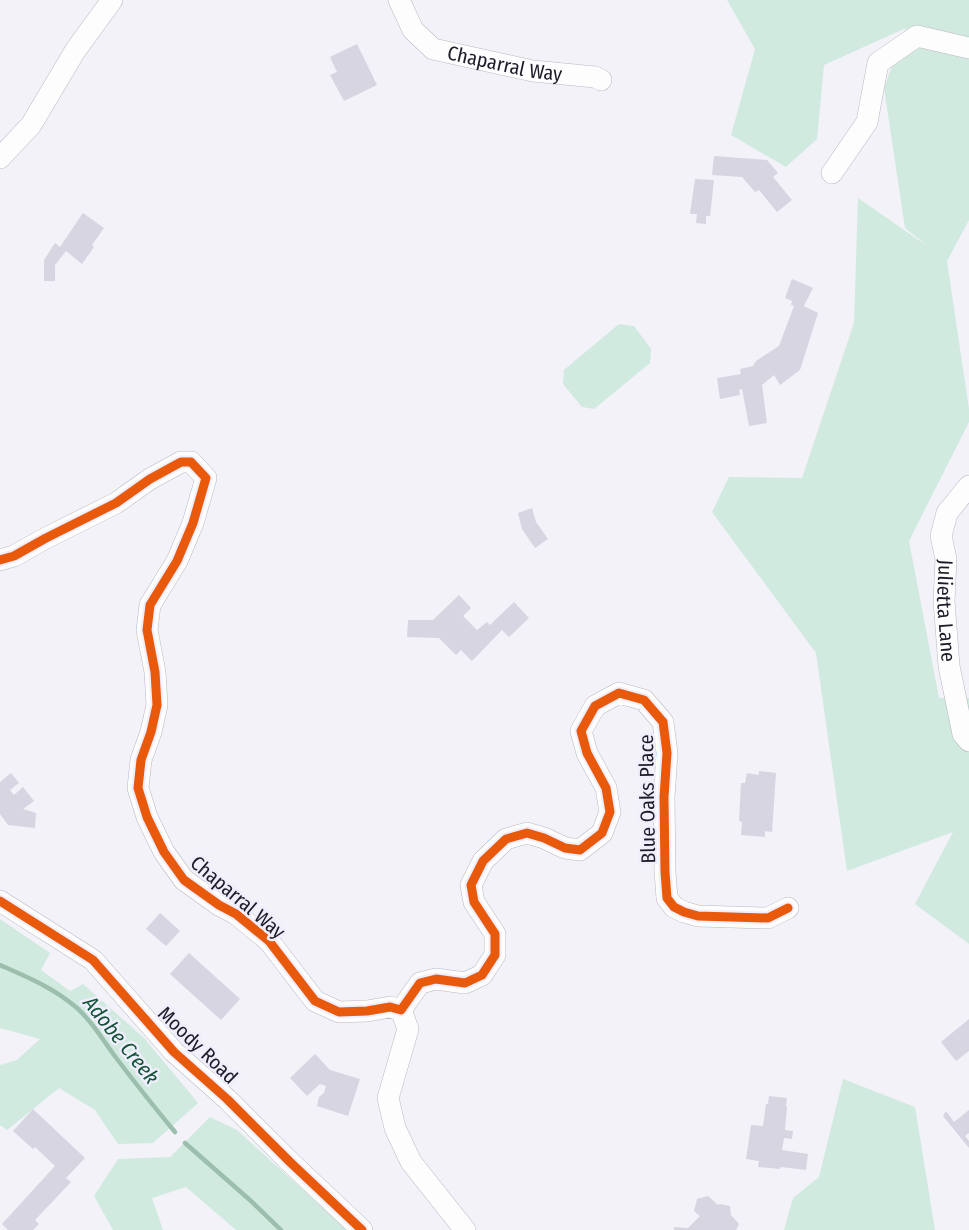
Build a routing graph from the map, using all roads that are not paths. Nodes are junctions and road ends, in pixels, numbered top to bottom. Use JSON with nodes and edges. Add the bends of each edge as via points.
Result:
{"nodes":[{"id":1,"x":111,"y":0,"type":"edge"},
{"id":2,"x":399,"y":0,"type":"edge"},
{"id":3,"x":969,"y":48,"type":"edge"},
{"id":4,"x":601,"y":80,"type":"dead end"},
{"id":5,"x":0,"y":158,"type":"edge"},
{"id":6,"x":832,"y":173,"type":"dead end"},
{"id":7,"x":969,"y":486,"type":"edge"},
{"id":8,"x":0,"y":560,"type":"edge"},
{"id":9,"x":969,"y":741,"type":"edge"},
{"id":10,"x":0,"y":901,"type":"edge"},
{"id":11,"x":788,"y":908,"type":"dead end"},
{"id":12,"x":401,"y":1010,"type":"junction"},
{"id":13,"x":362,"y":1230,"type":"edge"},
{"id":14,"x":465,"y":1230,"type":"edge"}],
"edges":[{"from":1,"to":5,"type":"street","via":[[31,125]]},
{"from":2,"to":4,"type":"street","name":"Chaparral Way","via":[[413,30],[433,49],[532,71]]},
{"from":3,"to":6,"type":"street","via":[[917,36],[878,63],[867,122]]},
{"from":7,"to":9,"type":"street","name":"Julietta Lane","via":[[947,513],[941,536],[946,559],[944,601],[949,666],[963,734]]},
{"from":8,"to":12,"type":"street","name":"Chaparral Way","via":[[116,503],[181,462],[191,462],[206,477],[177,561],[150,606],[147,630],[157,705],[141,760],[138,788],[147,817],[164,852],[184,880],[269,940],[315,1001],[339,1012]]},
{"from":10,"to":13,"type":"street","name":"Moody Road","via":[[93,960],[174,1052]]},
{"from":11,"to":12,"type":"street","name":"Blue Oaks Place","via":[[768,918],[698,916],[675,907],[667,897],[667,753],[663,722],[644,700],[619,693],[594,706],[581,731],[587,753],[606,788],[610,812],[602,833],[580,850],[527,833],[506,839],[483,861],[471,885],[474,902],[495,934],[495,955],[482,975],[465,983],[436,979],[420,983]]},
{"from":12,"to":14,"type":"street","via":[[408,1029],[388,1098],[395,1128],[411,1162]]}]}
